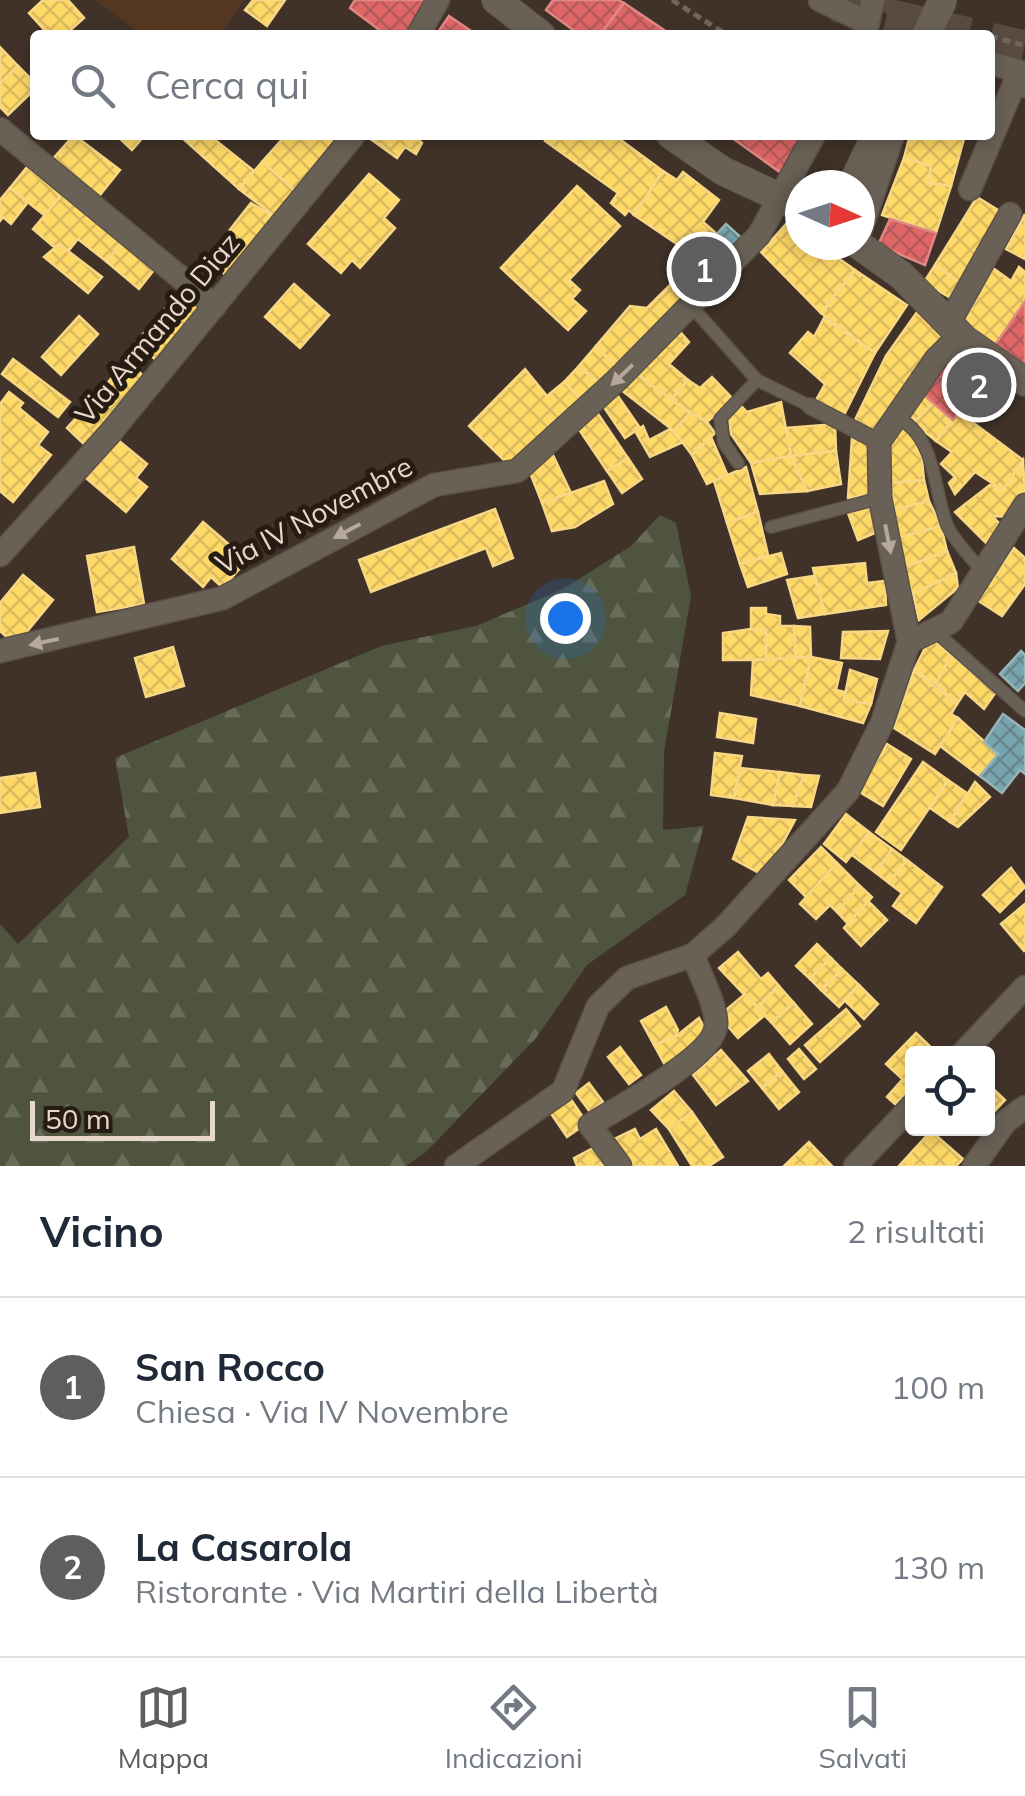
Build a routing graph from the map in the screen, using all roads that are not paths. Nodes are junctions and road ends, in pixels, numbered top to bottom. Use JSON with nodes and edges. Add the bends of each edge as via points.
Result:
{"nodes":[{"id":1,"x":438,"y":0,"type":"edge"},
{"id":2,"x":496,"y":0,"type":"edge"},
{"id":3,"x":820,"y":0,"type":"edge"},
{"id":4,"x":943,"y":0,"type":"edge"},
{"id":5,"x":869,"y":19,"type":"edge"},
{"id":6,"x":421,"y":30,"type":"edge"},
{"id":7,"x":535,"y":30,"type":"edge"},
{"id":8,"x":928,"y":30,"type":"edge"},
{"id":9,"x":995,"y":64,"type":"edge"},
{"id":10,"x":1025,"y":73,"type":"edge"},
{"id":11,"x":1025,"y":86,"type":"edge"},
{"id":12,"x":0,"y":129,"type":"edge"},
{"id":13,"x":995,"y":130,"type":"edge"},
{"id":14,"x":350,"y":140,"type":"edge"},
{"id":15,"x":678,"y":140,"type":"edge"},
{"id":16,"x":812,"y":140,"type":"edge"},
{"id":17,"x":860,"y":140,"type":"edge"},
{"id":18,"x":874,"y":140,"type":"edge"},
{"id":19,"x":890,"y":140,"type":"edge"},
{"id":20,"x":991,"y":140,"type":"edge"},
{"id":21,"x":802,"y":170,"type":"edge"},
{"id":22,"x":846,"y":170,"type":"edge"},
{"id":23,"x":859,"y":170,"type":"edge"},
{"id":24,"x":875,"y":187,"type":"edge"},
{"id":25,"x":970,"y":189,"type":"dead end"},
{"id":26,"x":785,"y":198,"type":"edge"},
{"id":27,"x":785,"y":207,"type":"edge"},
{"id":28,"x":1010,"y":214,"type":"dead end"},
{"id":29,"x":875,"y":256,"type":"edge"},
{"id":30,"x":216,"y":306,"type":"junction"},
{"id":31,"x":692,"y":307,"type":"junction"},
{"id":32,"x":954,"y":329,"type":"junction"},
{"id":33,"x":757,"y":380,"type":"junction"},
{"id":34,"x":1025,"y":382,"type":"edge"},
{"id":35,"x":810,"y":406,"type":"joint"},
{"id":36,"x":906,"y":423,"type":"dead end"},
{"id":37,"x":879,"y":442,"type":"junction"},
{"id":38,"x":738,"y":463,"type":"dead end"},
{"id":39,"x":880,"y":498,"type":"junction"},
{"id":40,"x":1025,"y":505,"type":"edge"},
{"id":41,"x":771,"y":527,"type":"dead end"},
{"id":42,"x":1,"y":553,"type":"edge"},
{"id":43,"x":981,"y":570,"type":"junction"},
{"id":44,"x":935,"y":630,"type":"junction"},
{"id":45,"x":909,"y":642,"type":"junction"},
{"id":46,"x":0,"y":651,"type":"edge"},
{"id":47,"x":1025,"y":711,"type":"edge"},
{"id":48,"x":693,"y":955,"type":"junction"},
{"id":49,"x":1025,"y":987,"type":"edge"},
{"id":50,"x":970,"y":1046,"type":"edge"},
{"id":51,"x":1025,"y":1107,"type":"edge"},
{"id":52,"x":905,"y":1113,"type":"edge"},
{"id":53,"x":456,"y":1166,"type":"edge"},
{"id":54,"x":620,"y":1166,"type":"edge"},
{"id":55,"x":855,"y":1166,"type":"edge"},
{"id":56,"x":974,"y":1166,"type":"edge"}],
"edges":[{"from":1,"to":6,"type":"street"},
{"from":2,"to":7,"type":"street"},
{"from":3,"to":5,"type":"street"},
{"from":4,"to":8,"type":"street","bridge":true},
{"from":9,"to":10,"type":"street"},
{"from":11,"to":13,"type":"street","via":[[1015,82]]},
{"from":12,"to":30,"type":"street"},
{"from":14,"to":30,"type":"street","name":"Via Armando Diaz"},
{"from":15,"to":26,"type":"street","via":[[723,171]]},
{"from":16,"to":21,"type":"street","name":"Via IV Novembre"},
{"from":17,"to":22,"type":"street"},
{"from":18,"to":23,"type":"street"},
{"from":19,"to":24,"type":"street"},
{"from":20,"to":25,"type":"street"},
{"from":27,"to":31,"type":"street","name":"Via IV Novembre"},
{"from":28,"to":32,"type":"street"},
{"from":29,"to":32,"type":"street"},
{"from":30,"to":42,"type":"street","name":"Via Armando Diaz"},
{"from":31,"to":33,"type":"lane"},
{"from":31,"to":46,"type":"street","name":"Via IV Novembre","one_way":true,"via":[[517,471],[434,485],[223,598]]},
{"from":32,"to":34,"type":"street"},
{"from":32,"to":37,"type":"street"},
{"from":33,"to":35,"type":"lane"},
{"from":33,"to":38,"type":"lane","via":[[720,418],[724,443]]},
{"from":35,"to":37,"type":"street"},
{"from":36,"to":43,"type":"lane","via":[[928,451],[949,530]]},
{"from":37,"to":39,"type":"street"},
{"from":39,"to":41,"type":"lane"},
{"from":39,"to":45,"type":"street","one_way":true},
{"from":40,"to":43,"type":"street"},
{"from":43,"to":44,"type":"street","via":[[951,622]]},
{"from":44,"to":45,"type":"street"},
{"from":44,"to":47,"type":"lane"},
{"from":45,"to":48,"type":"street","via":[[882,723],[848,790]]},
{"from":48,"to":53,"type":"street","via":[[627,978],[598,1006],[563,1091]]},
{"from":48,"to":54,"type":"street","via":[[717,1024],[711,1042],[590,1125]]},
{"from":49,"to":50,"type":"street"},
{"from":51,"to":56,"type":"street","via":[[1005,1122]]},
{"from":52,"to":55,"type":"street"}]}
